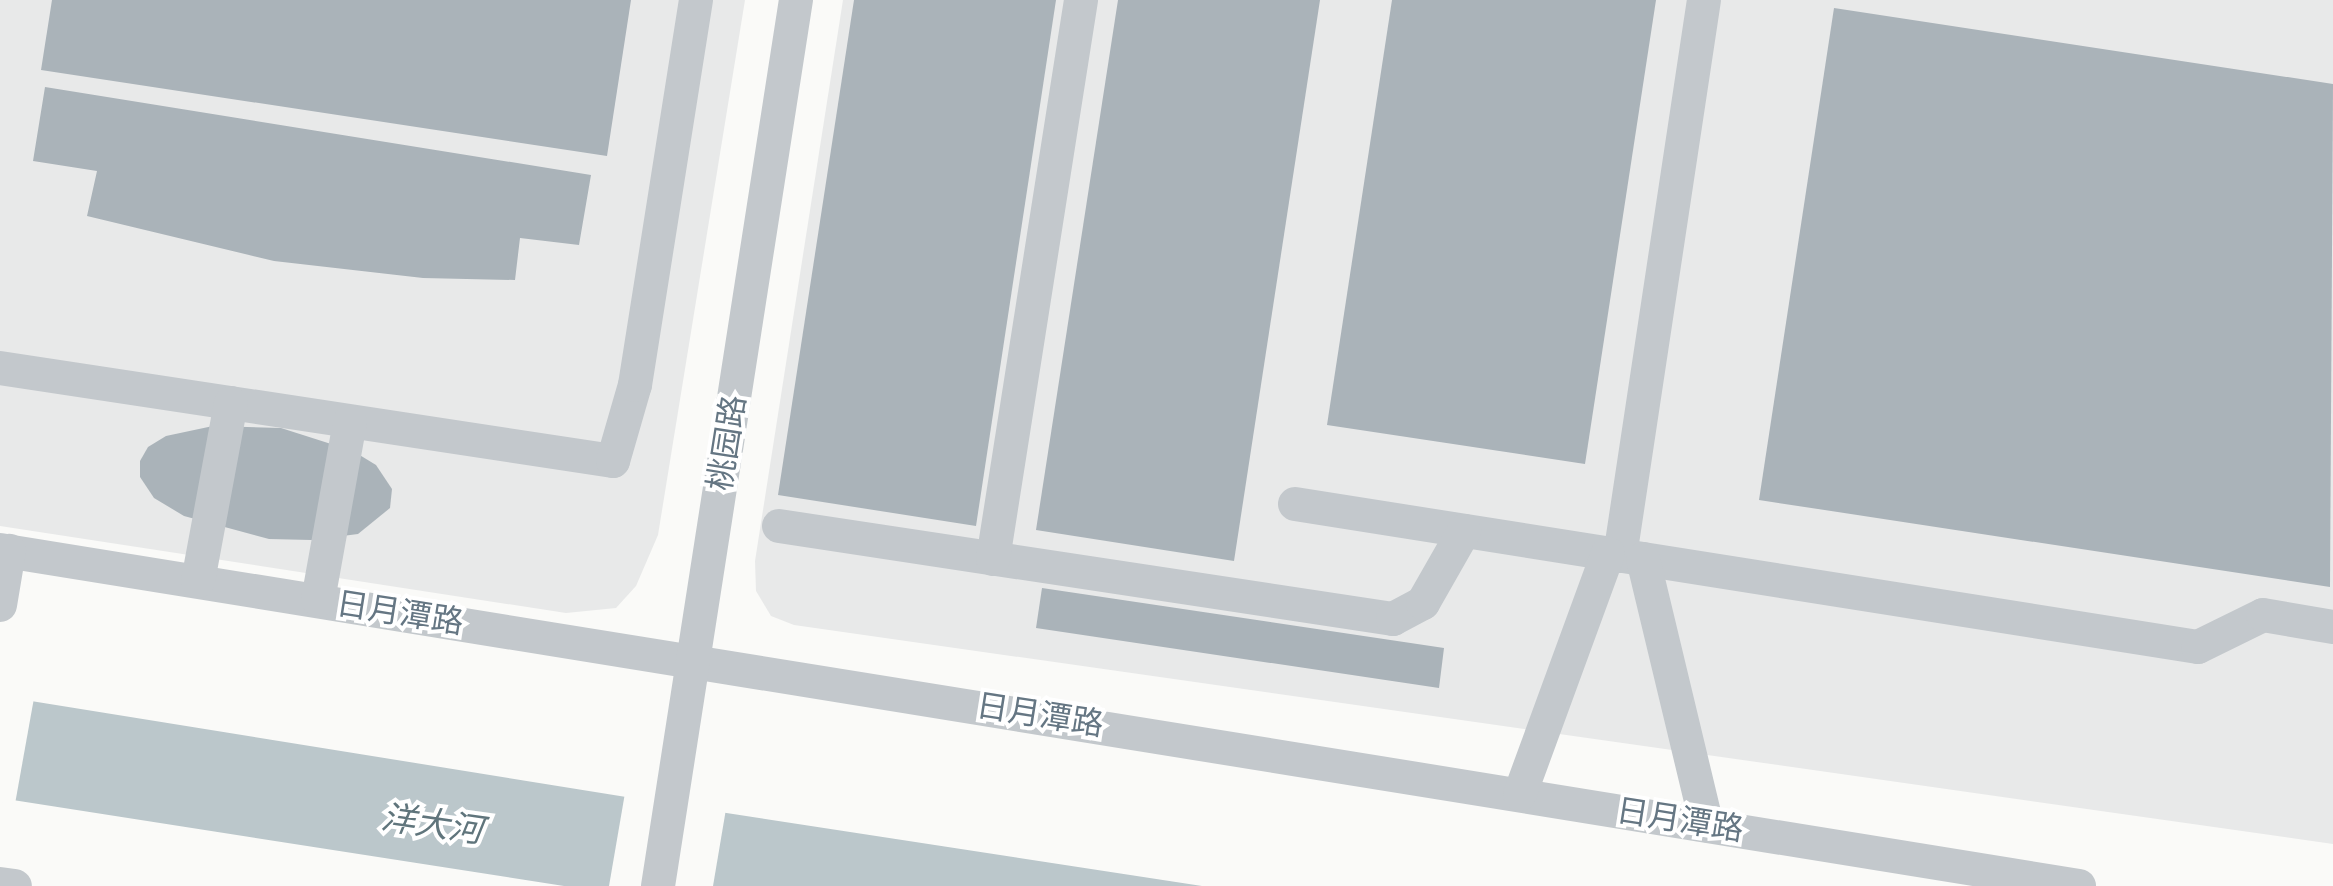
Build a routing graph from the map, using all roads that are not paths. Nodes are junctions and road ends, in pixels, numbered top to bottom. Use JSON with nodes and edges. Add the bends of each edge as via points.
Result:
{"nodes":[{"id":1,"x":696,"y":0,"type":"edge"},
{"id":2,"x":796,"y":0,"type":"edge"},
{"id":3,"x":1081,"y":0,"type":"edge"},
{"id":4,"x":1704,"y":0,"type":"edge"},
{"id":5,"x":0,"y":368,"type":"edge"},
{"id":6,"x":231,"y":403,"type":"junction"},
{"id":7,"x":350,"y":422,"type":"junction"},
{"id":8,"x":1295,"y":504,"type":"dead end"},
{"id":9,"x":779,"y":526,"type":"dead end"},
{"id":10,"x":1464,"y":531,"type":"junction"},
{"id":11,"x":5,"y":550,"type":"edge"},
{"id":12,"x":1624,"y":556,"type":"junction"},
{"id":13,"x":993,"y":559,"type":"junction"},
{"id":14,"x":198,"y":581,"type":"junction"},
{"id":15,"x":318,"y":600,"type":"junction"},
{"id":16,"x":0,"y":605,"type":"edge"},
{"id":17,"x":2333,"y":627,"type":"edge"},
{"id":18,"x":694,"y":659,"type":"junction"},
{"id":19,"x":1520,"y":794,"type":"junction"},
{"id":20,"x":1707,"y":825,"type":"junction"},
{"id":21,"x":0,"y":884,"type":"edge"},
{"id":22,"x":15,"y":886,"type":"edge"},
{"id":23,"x":658,"y":886,"type":"edge"},
{"id":24,"x":2079,"y":886,"type":"edge"}],
"edges":[{"from":1,"to":7,"type":"street","via":[[635,385],[613,461]]},
{"from":2,"to":18,"type":"street","name":"桃园路"},
{"from":3,"to":13,"type":"street"},
{"from":4,"to":12,"type":"street"},
{"from":5,"to":6,"type":"street"},
{"from":6,"to":7,"type":"street"},
{"from":6,"to":14,"type":"street"},
{"from":7,"to":15,"type":"street"},
{"from":8,"to":10,"type":"street"},
{"from":9,"to":13,"type":"street"},
{"from":10,"to":12,"type":"street"},
{"from":10,"to":13,"type":"street","via":[[1423,603],[1393,619]]},
{"from":11,"to":14,"type":"street","name":"日月潭路"},
{"from":11,"to":16,"type":"street"},
{"from":12,"to":17,"type":"street","via":[[2198,647],[2263,615]]},
{"from":12,"to":19,"type":"street"},
{"from":12,"to":20,"type":"street"},
{"from":14,"to":15,"type":"street","name":"日月潭路"},
{"from":15,"to":18,"type":"street","name":"日月潭路"},
{"from":18,"to":19,"type":"street","name":"日月潭路"},
{"from":18,"to":23,"type":"street","name":"桃园路"},
{"from":19,"to":20,"type":"street","name":"日月潭路"},
{"from":20,"to":24,"type":"street","name":"日月潭路"},
{"from":21,"to":22,"type":"street"}]}
